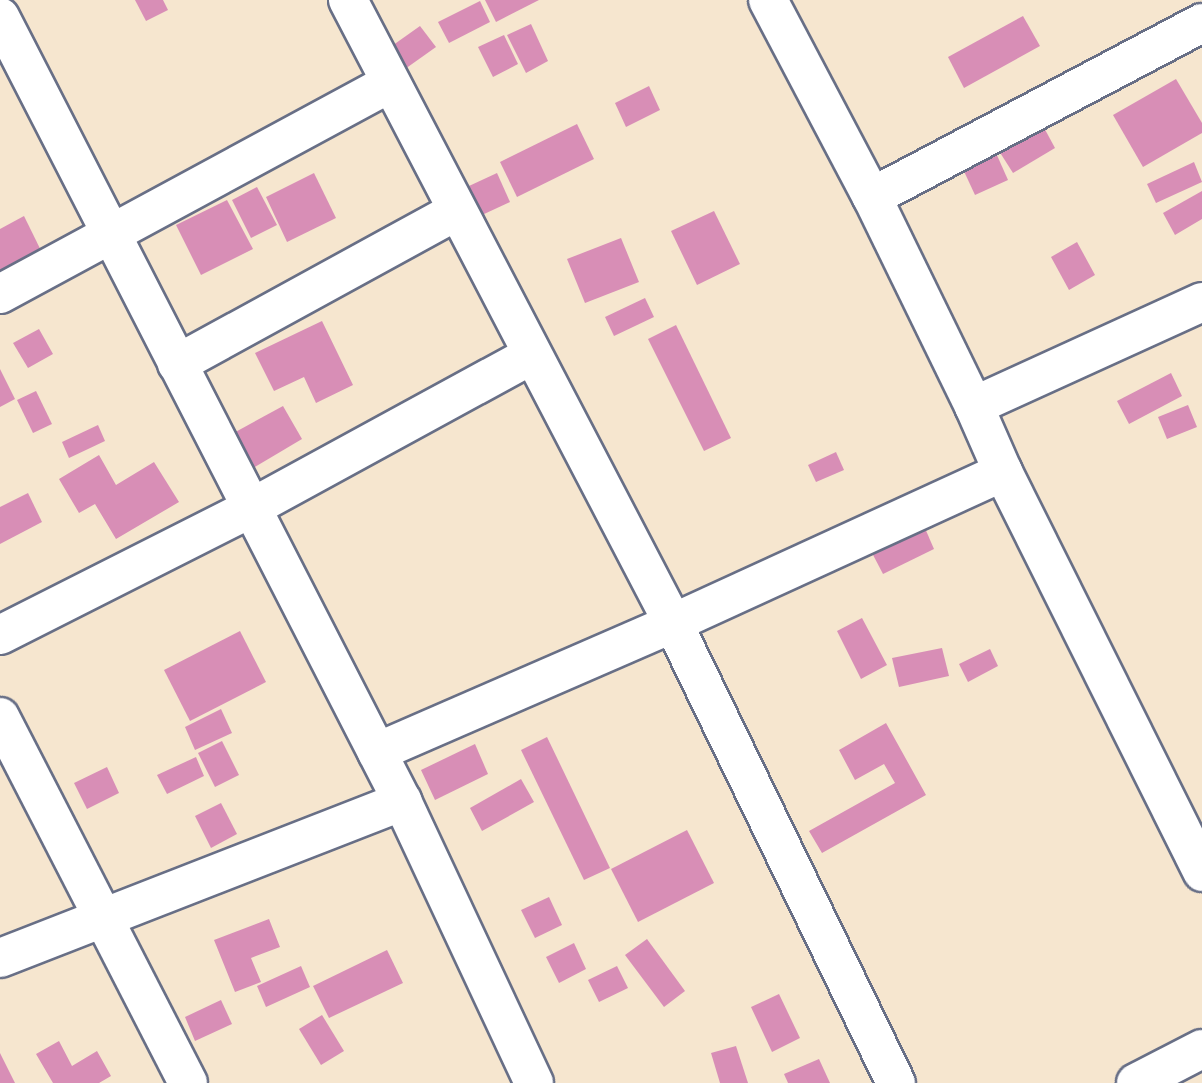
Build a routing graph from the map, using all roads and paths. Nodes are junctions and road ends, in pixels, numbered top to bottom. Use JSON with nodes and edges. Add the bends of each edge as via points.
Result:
{"nodes":[{"id":1,"x":348,"y":0,"type":"edge"},
{"id":2,"x":768,"y":0,"type":"edge"},
{"id":3,"x":1193,"y":0,"type":"edge"},
{"id":4,"x":0,"y":17,"type":"edge"},
{"id":5,"x":1202,"y":20,"type":"edge"},
{"id":6,"x":390,"y":83,"type":"junction"},
{"id":7,"x":872,"y":197,"type":"junction"},
{"id":8,"x":457,"y":211,"type":"junction"},
{"id":9,"x":111,"y":234,"type":"junction"},
{"id":10,"x":0,"y":293,"type":"edge"},
{"id":11,"x":1202,"y":302,"type":"edge"},
{"id":12,"x":532,"y":355,"type":"junction"},
{"id":13,"x":177,"y":364,"type":"junction"},
{"id":14,"x":974,"y":406,"type":"junction"},
{"id":15,"x":1003,"y":472,"type":"junction"},
{"id":16,"x":251,"y":508,"type":"junction"},
{"id":17,"x":673,"y":623,"type":"junction"},
{"id":18,"x":0,"y":635,"type":"edge"},
{"id":19,"x":0,"y":717,"type":"edge"},
{"id":20,"x":377,"y":752,"type":"junction"},
{"id":21,"x":402,"y":802,"type":"junction"},
{"id":22,"x":1202,"y":872,"type":"edge"},
{"id":23,"x":101,"y":919,"type":"junction"},
{"id":24,"x":0,"y":958,"type":"edge"},
{"id":25,"x":1202,"y":1049,"type":"edge"},
{"id":26,"x":188,"y":1083,"type":"edge"},
{"id":27,"x":534,"y":1083,"type":"edge"},
{"id":28,"x":896,"y":1083,"type":"edge"},
{"id":29,"x":1136,"y":1083,"type":"edge"}],
"edges":[{"from":1,"to":6,"type":"street"},
{"from":2,"to":7,"type":"street"},
{"from":3,"to":5,"type":"street"},
{"from":4,"to":9,"type":"street"},
{"from":5,"to":7,"type":"street"},
{"from":6,"to":8,"type":"street"},
{"from":6,"to":9,"type":"street"},
{"from":7,"to":14,"type":"street"},
{"from":8,"to":12,"type":"street"},
{"from":8,"to":13,"type":"street"},
{"from":9,"to":10,"type":"street"},
{"from":9,"to":13,"type":"street"},
{"from":11,"to":14,"type":"street"},
{"from":12,"to":16,"type":"street"},
{"from":12,"to":17,"type":"street"},
{"from":13,"to":16,"type":"street"},
{"from":14,"to":15,"type":"street"},
{"from":15,"to":17,"type":"street"},
{"from":15,"to":22,"type":"street"},
{"from":16,"to":18,"type":"street"},
{"from":16,"to":20,"type":"street"},
{"from":17,"to":20,"type":"street"},
{"from":17,"to":28,"type":"street"},
{"from":19,"to":23,"type":"street"},
{"from":20,"to":21,"type":"street"},
{"from":21,"to":23,"type":"street"},
{"from":21,"to":27,"type":"street"},
{"from":23,"to":24,"type":"street"},
{"from":23,"to":26,"type":"street"},
{"from":25,"to":29,"type":"street"}]}
